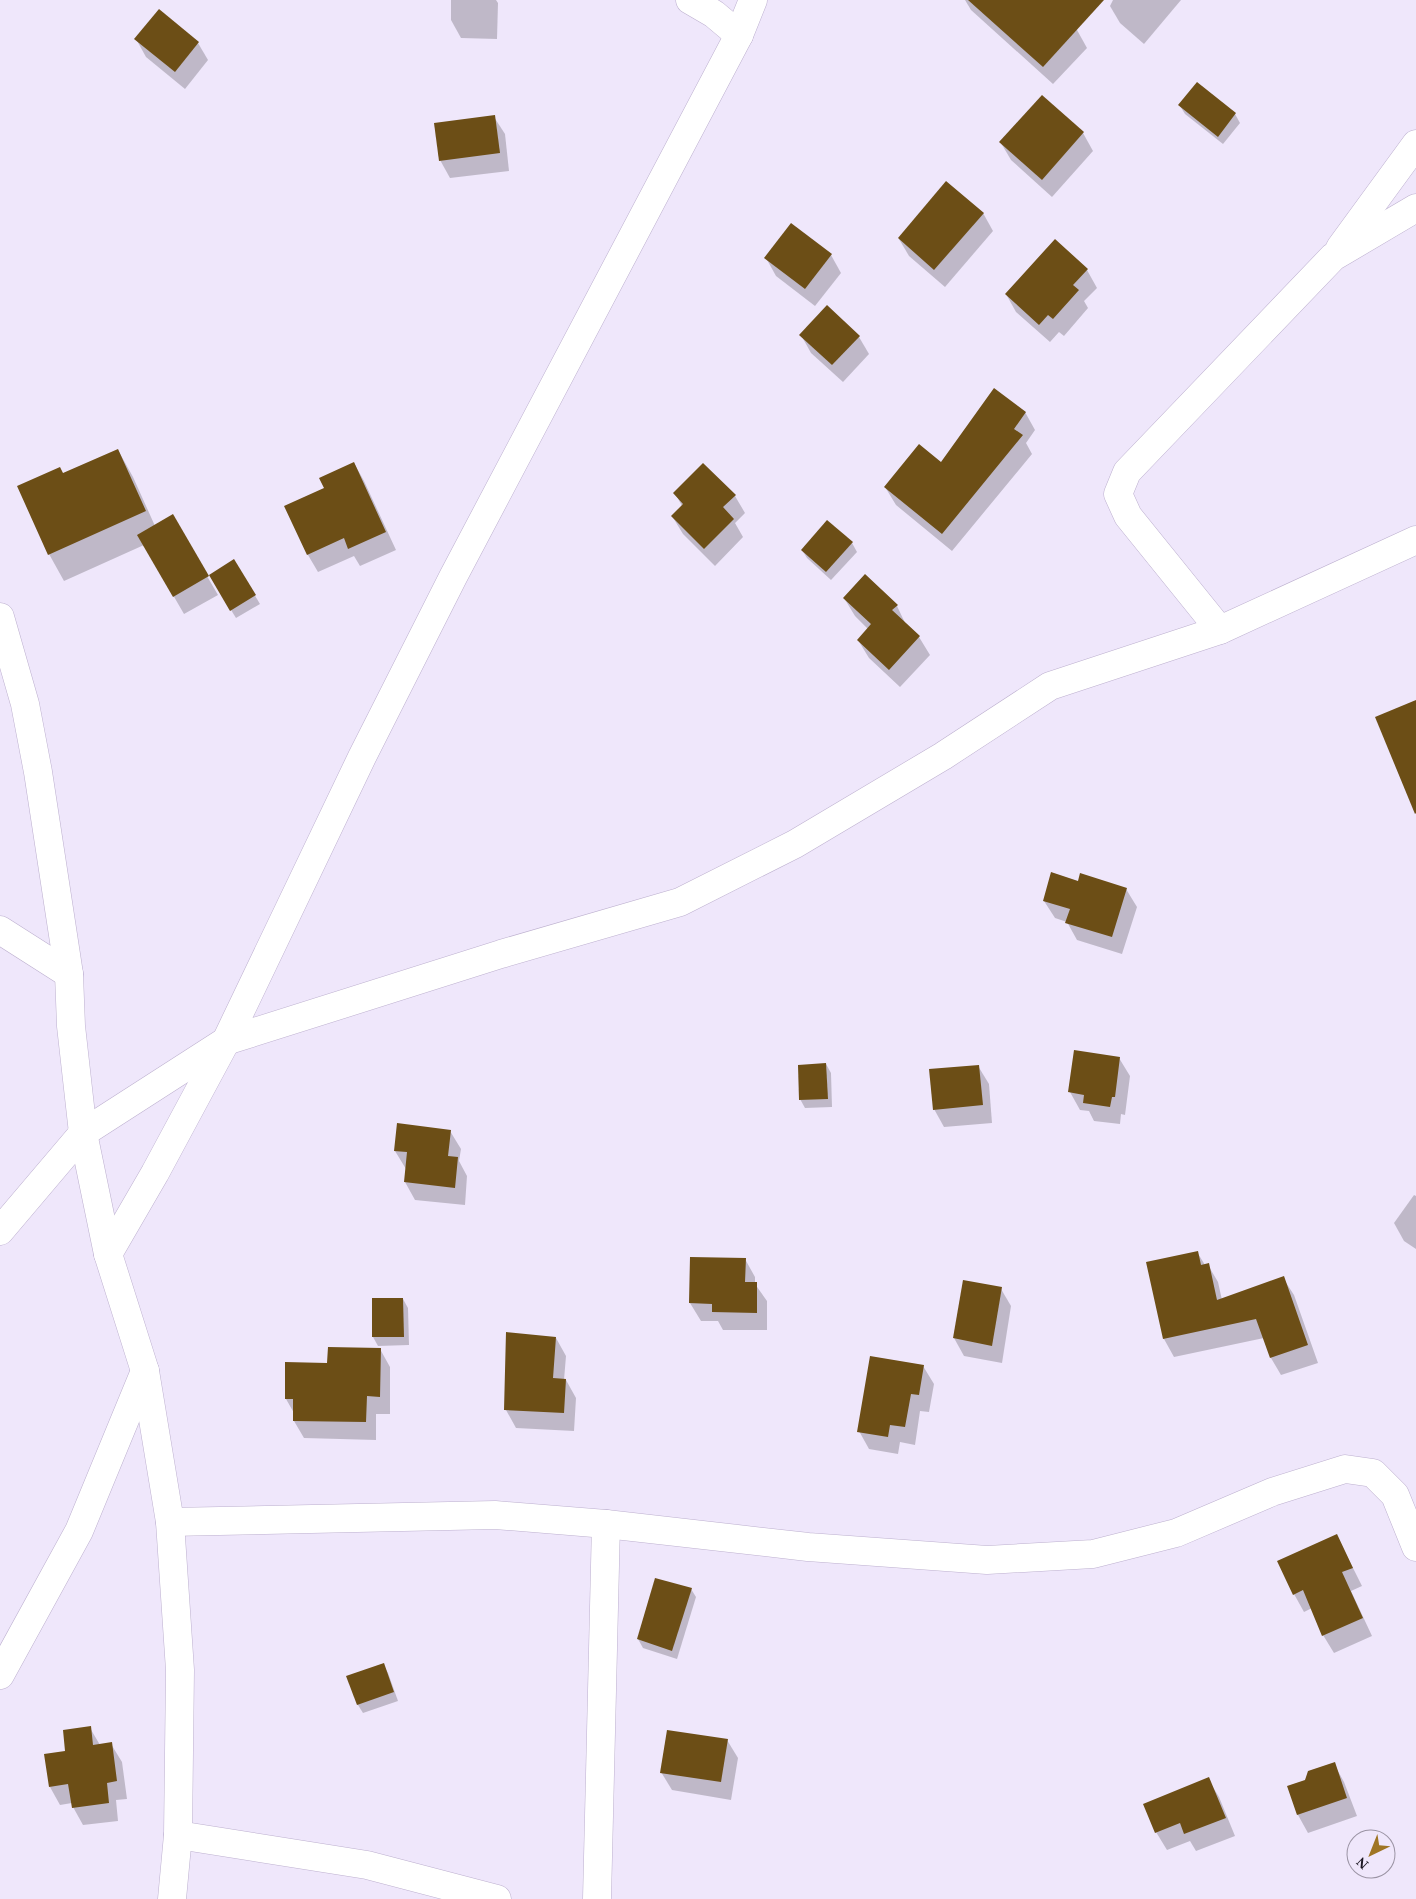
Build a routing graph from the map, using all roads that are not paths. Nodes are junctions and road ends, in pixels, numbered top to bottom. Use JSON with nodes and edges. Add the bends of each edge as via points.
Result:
{"nodes":[{"id":1,"x":690,"y":0,"type":"edge"},
{"id":2,"x":753,"y":0,"type":"edge"},
{"id":3,"x":739,"y":35,"type":"junction"},
{"id":4,"x":1416,"y":144,"type":"edge"},
{"id":5,"x":1416,"y":208,"type":"edge"},
{"id":6,"x":1333,"y":257,"type":"junction"},
{"id":7,"x":1416,"y":540,"type":"edge"},
{"id":8,"x":0,"y":617,"type":"edge"},
{"id":9,"x":1220,"y":630,"type":"junction"},
{"id":10,"x":0,"y":930,"type":"edge"},
{"id":11,"x":70,"y":974,"type":"junction"},
{"id":12,"x":226,"y":1041,"type":"junction"},
{"id":13,"x":83,"y":1133,"type":"junction"},
{"id":14,"x":0,"y":1231,"type":"edge"},
{"id":15,"x":108,"y":1254,"type":"junction"},
{"id":16,"x":145,"y":1371,"type":"junction"},
{"id":17,"x":170,"y":1522,"type":"junction"},
{"id":18,"x":606,"y":1524,"type":"junction"},
{"id":19,"x":1416,"y":1547,"type":"edge"},
{"id":20,"x":0,"y":1675,"type":"edge"},
{"id":21,"x":178,"y":1835,"type":"junction"},
{"id":22,"x":172,"y":1899,"type":"edge"},
{"id":23,"x":497,"y":1899,"type":"edge"},
{"id":24,"x":597,"y":1899,"type":"edge"}],
"edges":[{"from":1,"to":3,"type":"street","via":[[714,14]]},
{"from":2,"to":3,"type":"street"},
{"from":3,"to":12,"type":"street","via":[[448,585]]},
{"from":4,"to":6,"type":"street"},
{"from":5,"to":6,"type":"street"},
{"from":6,"to":9,"type":"street","via":[[1127,472],[1118,494],[1128,516]]},
{"from":7,"to":9,"type":"street"},
{"from":8,"to":11,"type":"street","via":[[25,704]]},
{"from":9,"to":12,"type":"street","via":[[1050,686],[943,756],[795,844],[680,902],[501,954]]},
{"from":10,"to":11,"type":"street"},
{"from":11,"to":13,"type":"street","via":[[71,1026]]},
{"from":12,"to":13,"type":"street"},
{"from":12,"to":15,"type":"street"},
{"from":13,"to":14,"type":"street"},
{"from":13,"to":15,"type":"street"},
{"from":15,"to":16,"type":"street"},
{"from":16,"to":17,"type":"street"},
{"from":16,"to":20,"type":"street","via":[[79,1531]]},
{"from":17,"to":18,"type":"street","via":[[495,1515]]},
{"from":17,"to":21,"type":"street","via":[[180,1670]]},
{"from":18,"to":19,"type":"street","via":[[808,1547],[987,1560],[1093,1554],[1176,1533],[1272,1492],[1345,1469],[1373,1473],[1395,1495]]},
{"from":18,"to":24,"type":"street"},
{"from":21,"to":22,"type":"street"},
{"from":21,"to":23,"type":"street","via":[[366,1866]]}]}
